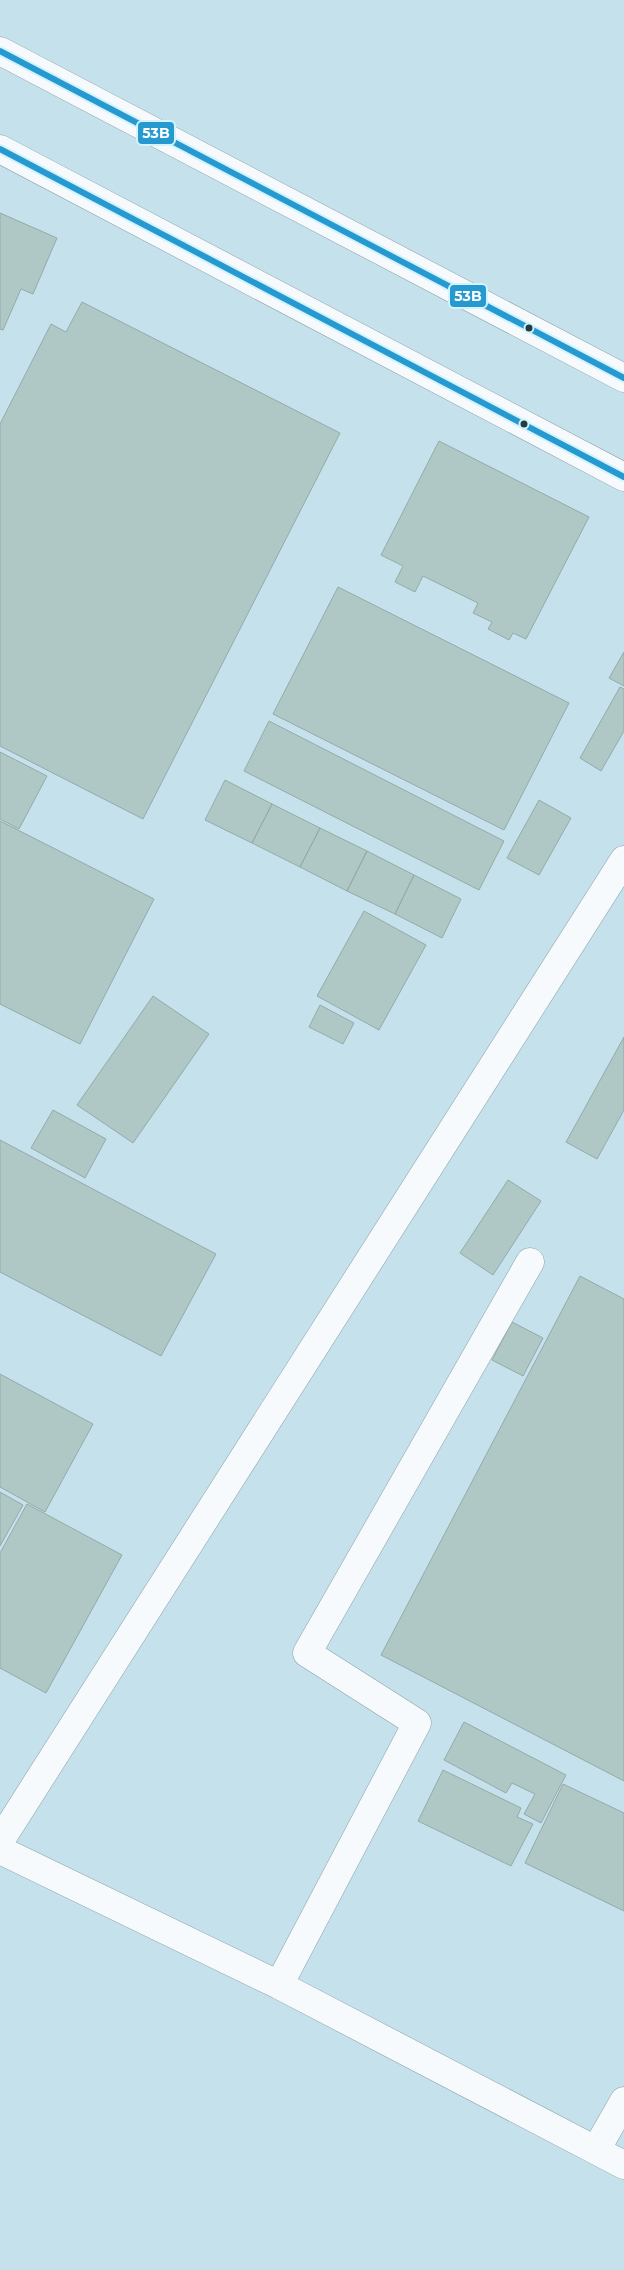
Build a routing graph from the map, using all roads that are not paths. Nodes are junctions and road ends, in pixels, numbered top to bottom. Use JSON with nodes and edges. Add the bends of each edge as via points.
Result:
{"nodes":[{"id":1,"x":0,"y":51,"type":"edge"},
{"id":2,"x":0,"y":150,"type":"edge"},
{"id":3,"x":624,"y":378,"type":"edge"},
{"id":4,"x":624,"y":477,"type":"edge"},
{"id":5,"x":624,"y":860,"type":"edge"},
{"id":6,"x":530,"y":1262,"type":"dead end"},
{"id":7,"x":0,"y":1841,"type":"edge"},
{"id":8,"x":0,"y":1850,"type":"edge"},
{"id":9,"x":279,"y":1985,"type":"junction"},
{"id":10,"x":624,"y":2101,"type":"edge"},
{"id":11,"x":596,"y":2150,"type":"junction"},
{"id":12,"x":624,"y":2165,"type":"edge"}],
"edges":[{"from":1,"to":3,"type":"street"},
{"from":2,"to":4,"type":"street"},
{"from":5,"to":7,"type":"street"},
{"from":6,"to":9,"type":"street","via":[[307,1653],[417,1723]]},
{"from":8,"to":9,"type":"street"},
{"from":9,"to":11,"type":"street"},
{"from":10,"to":11,"type":"street"},
{"from":11,"to":12,"type":"street"}]}
